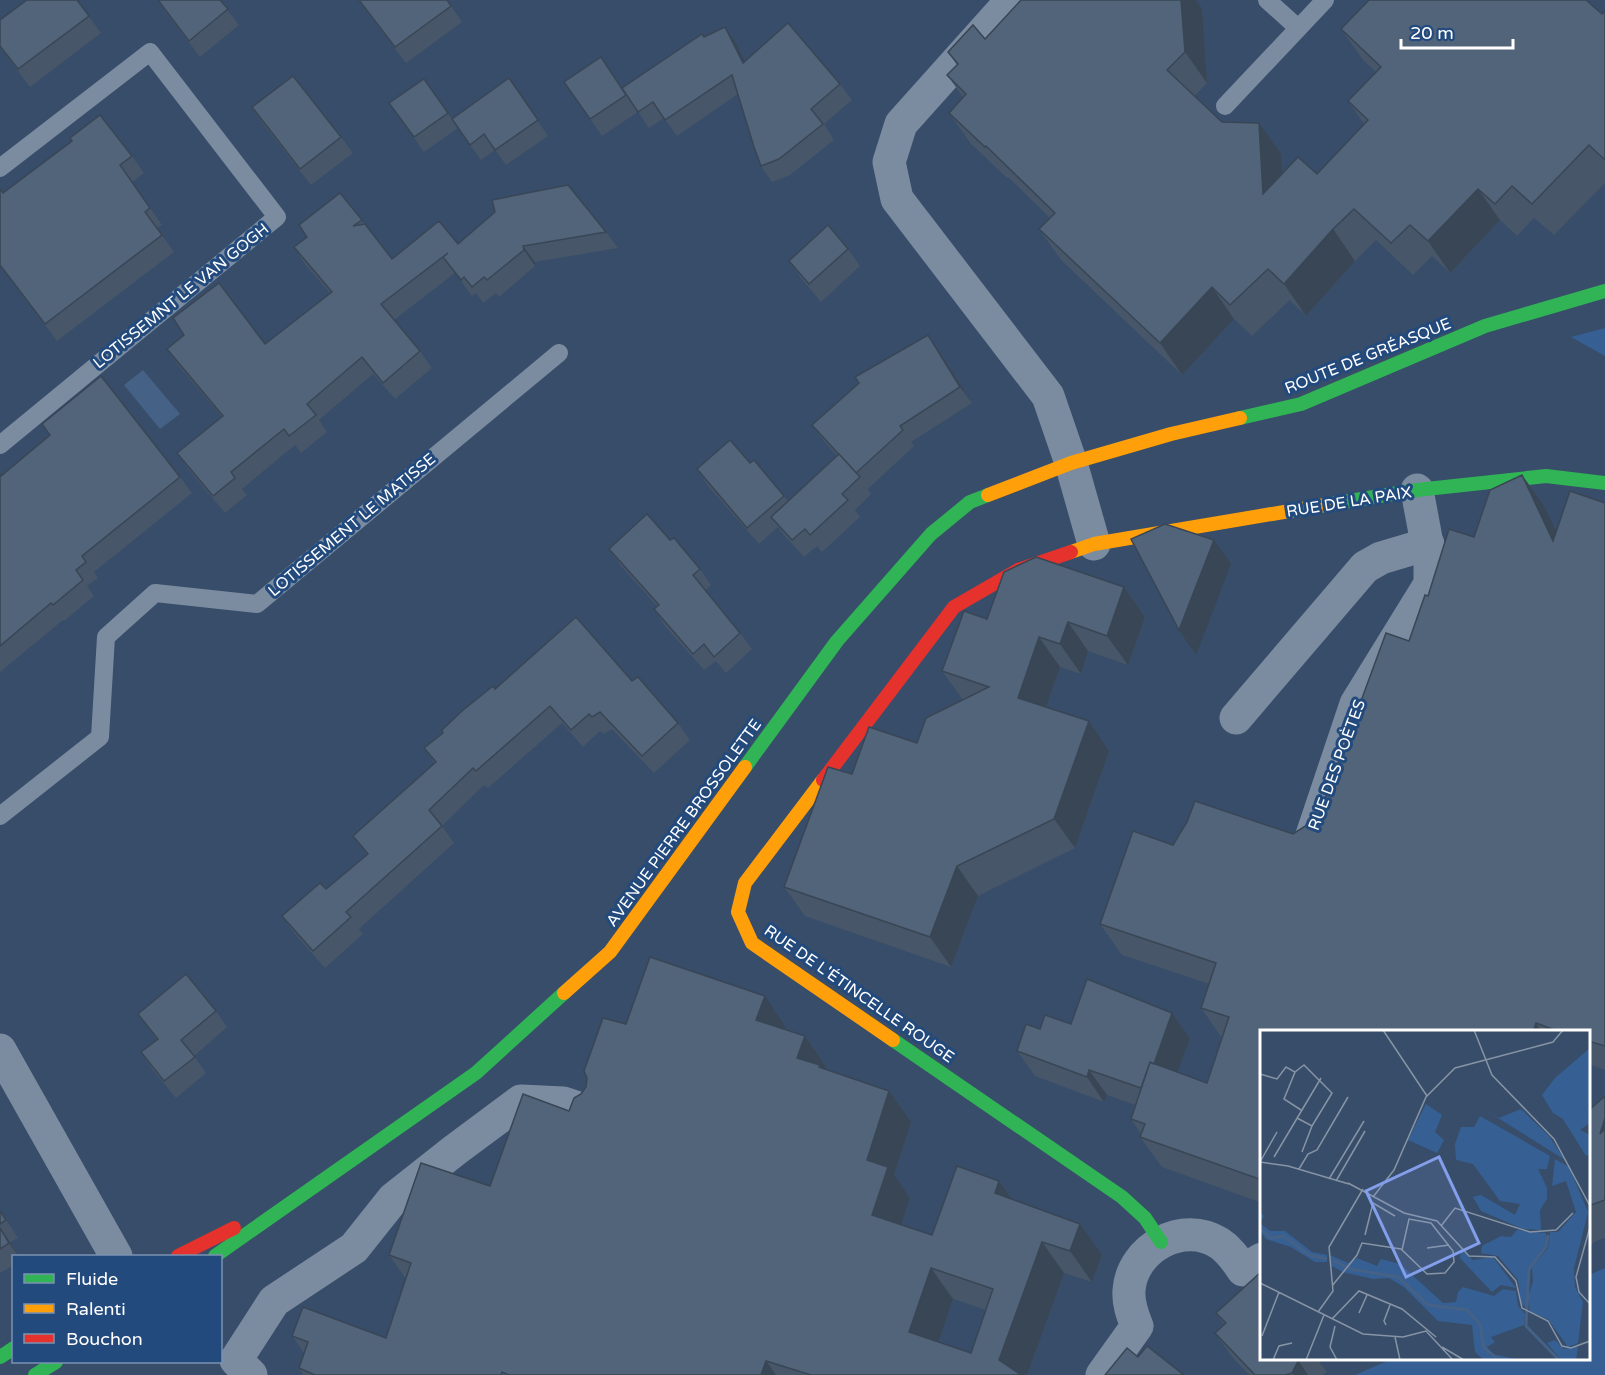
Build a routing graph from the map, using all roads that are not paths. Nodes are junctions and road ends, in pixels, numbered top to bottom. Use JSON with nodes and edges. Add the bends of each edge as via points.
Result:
{"nodes":[{"id":1,"x":1012,"y":0,"type":"edge"},
{"id":2,"x":1268,"y":0,"type":"edge"},
{"id":3,"x":1325,"y":0,"type":"edge"},
{"id":4,"x":1298,"y":28,"type":"junction"},
{"id":5,"x":1225,"y":106,"type":"dead end"},
{"id":6,"x":0,"y":168,"type":"edge"},
{"id":7,"x":1605,"y":291,"type":"edge"},
{"id":8,"x":559,"y":352,"type":"dead end"},
{"id":9,"x":0,"y":445,"type":"edge"},
{"id":10,"x":1071,"y":463,"type":"junction"},
{"id":11,"x":1605,"y":483,"type":"edge"},
{"id":12,"x":1417,"y":490,"type":"junction"},
{"id":13,"x":1094,"y":544,"type":"junction"},
{"id":14,"x":1428,"y":544,"type":"junction"},
{"id":15,"x":1236,"y":718,"type":"dead end"},
{"id":16,"x":0,"y":816,"type":"edge"},
{"id":17,"x":1309,"y":844,"type":"edge"},
{"id":18,"x":0,"y":1050,"type":"edge"},
{"id":19,"x":590,"y":1112,"type":"edge"},
{"id":20,"x":302,"y":1193,"type":"junction"},
{"id":21,"x":1161,"y":1242,"type":"junction"},
{"id":22,"x":115,"y":1255,"type":"edge"},
{"id":23,"x":182,"y":1255,"type":"edge"},
{"id":24,"x":218,"y":1255,"type":"edge"},
{"id":25,"x":1252,"y":1265,"type":"edge"},
{"id":26,"x":54,"y":1363,"type":"edge"},
{"id":27,"x":55,"y":1363,"type":"edge"},
{"id":28,"x":244,"y":1368,"type":"edge"},
{"id":29,"x":34,"y":1375,"type":"edge"},
{"id":30,"x":44,"y":1375,"type":"edge"},
{"id":31,"x":1102,"y":1375,"type":"edge"}],
"edges":[{"from":1,"to":10,"type":"street","via":[[901,124],[889,162],[897,199],[1048,396]]},
{"from":2,"to":4,"type":"lane"},
{"from":3,"to":4,"type":"lane"},
{"from":4,"to":5,"type":"lane"},
{"from":6,"to":9,"type":"lane","name":"LOTISSEMNT LE VAN GOGH","via":[[150,52],[277,217]]},
{"from":7,"to":10,"type":"street","name":"ROUTE DE GRÉASQUE","via":[[1485,326],[1301,404],[1171,434]]},
{"from":8,"to":16,"type":"lane","name":"LOTISSEMENT LE MATISSE","via":[[257,604],[155,593],[106,637],[100,737]]},
{"from":10,"to":13,"type":"street"},
{"from":10,"to":20,"type":"street","name":"AVENUE PIERRE BROSSOLETTE","via":[[970,502],[931,534],[837,641],[610,952],[476,1072]]},
{"from":11,"to":12,"type":"street","name":"RUE DE LA PAIX","via":[[1546,476]]},
{"from":12,"to":13,"type":"street","name":"RUE DE LA PAIX"},
{"from":12,"to":14,"type":"street","name":"RUE DES POÈTES"},
{"from":13,"to":21,"type":"street","name":"RUE DE L'ÉTINCELLE ROUGE","via":[[1018,570],[954,607],[745,883],[738,912],[752,943],[1122,1197],[1145,1218]]},
{"from":14,"to":15,"type":"street","via":[[1365,567]]},
{"from":14,"to":17,"type":"street","name":"RUE DES POÈTES","via":[[1430,584],[1356,704]]},
{"from":18,"to":22,"type":"street"},
{"from":19,"to":28,"type":"street","via":[[563,1103],[520,1101],[393,1199],[354,1248],[274,1301]]},
{"from":20,"to":23,"type":"street","name":"AVENUE PIERRE BROSSOLETTE"},
{"from":20,"to":24,"type":"street","name":"AVENUE PIERRE BROSSOLETTE"},
{"from":21,"to":25,"type":"street","via":[[1179,1236],[1199,1236],[1217,1242]]},
{"from":21,"to":31,"type":"street","via":[[1145,1254],[1135,1270],[1129,1288],[1130,1308],[1137,1326]]},
{"from":26,"to":29,"type":"street"},
{"from":27,"to":30,"type":"street"}]}
